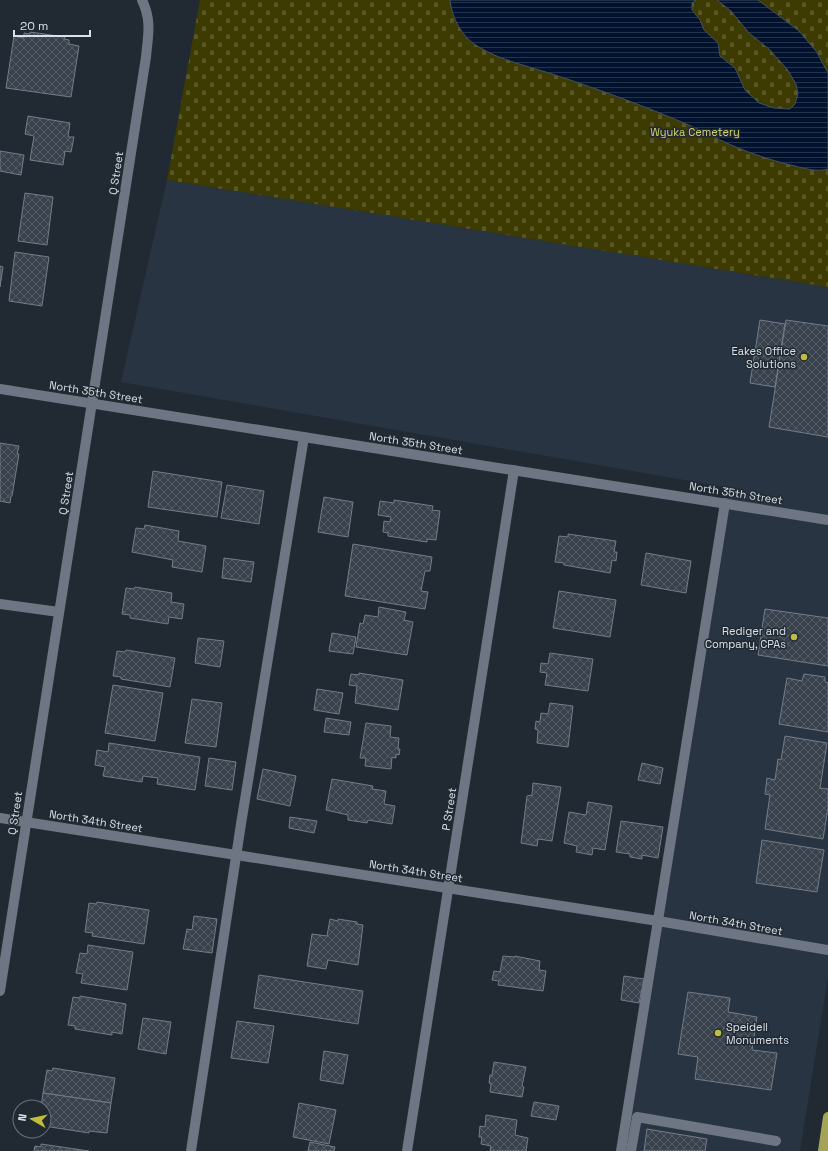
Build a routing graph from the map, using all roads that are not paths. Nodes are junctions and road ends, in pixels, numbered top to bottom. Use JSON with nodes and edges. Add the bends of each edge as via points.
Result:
{"nodes":[{"id":1,"x":142,"y":0,"type":"edge"},
{"id":2,"x":0,"y":389,"type":"edge"},
{"id":3,"x":92,"y":403,"type":"junction"},
{"id":4,"x":304,"y":437,"type":"junction"},
{"id":5,"x":514,"y":470,"type":"junction"},
{"id":6,"x":725,"y":503,"type":"junction"},
{"id":7,"x":828,"y":520,"type":"edge"},
{"id":8,"x":0,"y":604,"type":"edge"},
{"id":9,"x":59,"y":612,"type":"junction"},
{"id":10,"x":0,"y":818,"type":"edge"},
{"id":11,"x":26,"y":822,"type":"junction"},
{"id":12,"x":236,"y":854,"type":"junction"},
{"id":13,"x":448,"y":889,"type":"junction"},
{"id":14,"x":658,"y":921,"type":"junction"},
{"id":15,"x":828,"y":950,"type":"edge"},
{"id":16,"x":0,"y":991,"type":"edge"},
{"id":17,"x":828,"y":1117,"type":"edge"},
{"id":18,"x":776,"y":1141,"type":"dead end"},
{"id":19,"x":191,"y":1151,"type":"edge"},
{"id":20,"x":407,"y":1151,"type":"edge"},
{"id":21,"x":621,"y":1151,"type":"edge"},
{"id":22,"x":632,"y":1151,"type":"edge"},
{"id":23,"x":823,"y":1151,"type":"edge"}],
"edges":[{"from":1,"to":3,"type":"street","name":"Q Street","via":[[148,12],[149,25],[146,57]]},
{"from":2,"to":3,"type":"street","name":"North 35th Street"},
{"from":3,"to":4,"type":"street","name":"North 35th Street"},
{"from":3,"to":9,"type":"street","name":"Q Street"},
{"from":4,"to":5,"type":"street","name":"North 35th Street"},
{"from":4,"to":12,"type":"street"},
{"from":5,"to":6,"type":"street","name":"North 35th Street"},
{"from":5,"to":13,"type":"street","name":"P Street"},
{"from":6,"to":7,"type":"street","name":"North 35th Street"},
{"from":6,"to":14,"type":"street"},
{"from":8,"to":9,"type":"street"},
{"from":9,"to":11,"type":"street","name":"Q Street"},
{"from":10,"to":11,"type":"street","name":"North 34th Street"},
{"from":11,"to":12,"type":"street","name":"North 34th Street"},
{"from":11,"to":16,"type":"street","name":"Q Street"},
{"from":12,"to":13,"type":"street","name":"North 34th Street"},
{"from":12,"to":19,"type":"street"},
{"from":13,"to":14,"type":"street","name":"North 34th Street"},
{"from":13,"to":20,"type":"street","name":"P Street"},
{"from":14,"to":15,"type":"street","name":"North 34th Street"},
{"from":14,"to":21,"type":"street"},
{"from":17,"to":23,"type":"main road"},
{"from":18,"to":22,"type":"street","via":[[637,1117]]}]}
